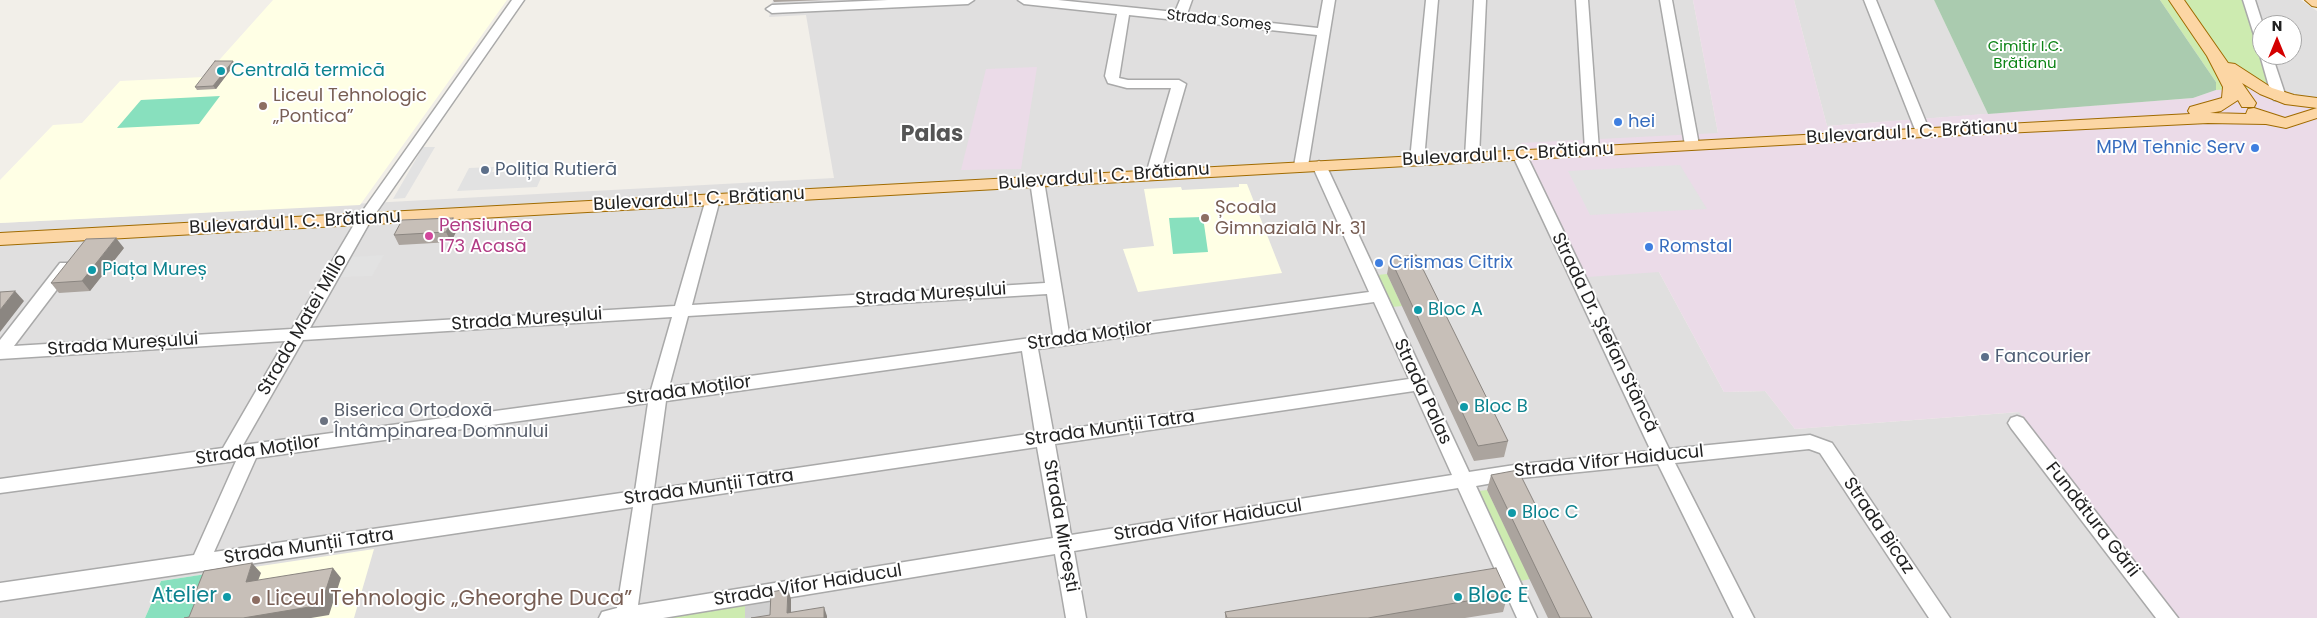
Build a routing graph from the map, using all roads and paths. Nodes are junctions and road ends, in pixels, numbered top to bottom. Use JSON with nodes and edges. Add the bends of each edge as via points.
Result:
{"nodes":[{"id":1,"x":518,"y":0,"type":"edge"},
{"id":2,"x":968,"y":0,"type":"edge"},
{"id":3,"x":1024,"y":0,"type":"edge"},
{"id":4,"x":1186,"y":0,"type":"edge"},
{"id":5,"x":1329,"y":0,"type":"edge"},
{"id":6,"x":1432,"y":0,"type":"edge"},
{"id":7,"x":1480,"y":0,"type":"edge"},
{"id":8,"x":1582,"y":0,"type":"edge"},
{"id":9,"x":1666,"y":0,"type":"edge"},
{"id":10,"x":1870,"y":0,"type":"edge"},
{"id":11,"x":2176,"y":0,"type":"edge"},
{"id":12,"x":2249,"y":0,"type":"edge"},
{"id":13,"x":2312,"y":0,"type":"edge"},
{"id":14,"x":1078,"y":3,"type":"edge"},
{"id":15,"x":2317,"y":3,"type":"edge"},
{"id":16,"x":772,"y":9,"type":"dead end"},
{"id":17,"x":1124,"y":10,"type":"junction"},
{"id":18,"x":2254,"y":15,"type":"edge"},
{"id":19,"x":1180,"y":17,"type":"junction"},
{"id":20,"x":1324,"y":32,"type":"junction"},
{"id":21,"x":2215,"y":57,"type":"junction"},
{"id":22,"x":2268,"y":65,"type":"edge"},
{"id":23,"x":2277,"y":101,"type":"junction"},
{"id":24,"x":2248,"y":105,"type":"junction"},
{"id":25,"x":2317,"y":105,"type":"edge"},
{"id":26,"x":2317,"y":113,"type":"edge"},
{"id":27,"x":2208,"y":118,"type":"junction"},
{"id":28,"x":2266,"y":119,"type":"junction"},
{"id":29,"x":2294,"y":119,"type":"junction"},
{"id":30,"x":2134,"y":121,"type":"junction"},
{"id":31,"x":1923,"y":132,"type":"junction"},
{"id":32,"x":1692,"y":145,"type":"junction"},
{"id":33,"x":1592,"y":150,"type":"junction"},
{"id":34,"x":1519,"y":154,"type":"junction"},
{"id":35,"x":1472,"y":157,"type":"junction"},
{"id":36,"x":1417,"y":160,"type":"junction"},
{"id":37,"x":1319,"y":165,"type":"junction"},
{"id":38,"x":1301,"y":166,"type":"junction"},
{"id":39,"x":1153,"y":174,"type":"junction"},
{"id":40,"x":1037,"y":181,"type":"junction"},
{"id":41,"x":713,"y":199,"type":"junction"},
{"id":42,"x":364,"y":219,"type":"junction"},
{"id":43,"x":0,"y":239,"type":"edge"},
{"id":44,"x":74,"y":258,"type":"edge"},
{"id":45,"x":1054,"y":288,"type":"junction"},
{"id":46,"x":1378,"y":296,"type":"junction"},
{"id":47,"x":682,"y":310,"type":"junction"},
{"id":48,"x":297,"y":334,"type":"junction"},
{"id":49,"x":1062,"y":340,"type":"junction"},
{"id":50,"x":1029,"y":344,"type":"junction"},
{"id":51,"x":0,"y":352,"type":"edge"},
{"id":52,"x":1419,"y":384,"type":"junction"},
{"id":53,"x":658,"y":396,"type":"junction"},
{"id":54,"x":2017,"y":423,"type":"dead end"},
{"id":55,"x":1045,"y":439,"type":"junction"},
{"id":56,"x":1810,"y":442,"type":"joint"},
{"id":57,"x":249,"y":452,"type":"junction"},
{"id":58,"x":228,"y":455,"type":"junction"},
{"id":59,"x":1663,"y":456,"type":"junction"},
{"id":60,"x":1463,"y":480,"type":"junction"},
{"id":61,"x":0,"y":486,"type":"edge"},
{"id":62,"x":643,"y":498,"type":"junction"},
{"id":63,"x":1064,"y":545,"type":"junction"},
{"id":64,"x":200,"y":562,"type":"junction"},
{"id":65,"x":0,"y":592,"type":"edge"},
{"id":66,"x":620,"y":617,"type":"edge"},
{"id":67,"x":1076,"y":618,"type":"edge"},
{"id":68,"x":1527,"y":618,"type":"edge"},
{"id":69,"x":1744,"y":618,"type":"edge"},
{"id":70,"x":1940,"y":618,"type":"edge"},
{"id":71,"x":2168,"y":618,"type":"edge"}],
"edges":[{"from":1,"to":42,"type":"street","name":"Strada Matei Millo"},
{"from":2,"to":16,"type":"street"},
{"from":3,"to":14,"type":"street","name":"Strada Someș"},
{"from":4,"to":19,"type":"street"},
{"from":5,"to":20,"type":"street"},
{"from":6,"to":36,"type":"street"},
{"from":7,"to":35,"type":"street"},
{"from":8,"to":33,"type":"street"},
{"from":9,"to":32,"type":"street"},
{"from":10,"to":31,"type":"street"},
{"from":11,"to":21,"type":"main road"},
{"from":12,"to":18,"type":"street"},
{"from":13,"to":15,"type":"main road"},
{"from":14,"to":17,"type":"street","name":"Strada Someș"},
{"from":17,"to":19,"type":"street","name":"Strada Someș"},
{"from":17,"to":39,"type":"street","via":[[1113,80],[1128,84],[1179,84]]},
{"from":19,"to":20,"type":"street","name":"Strada Someș"},
{"from":20,"to":38,"type":"street"},
{"from":21,"to":23,"type":"main road"},
{"from":21,"to":24,"type":"main road"},
{"from":21,"to":30,"type":"main road","via":[[2231,88],[2230,100],[2203,110]]},
{"from":22,"to":23,"type":"street"},
{"from":23,"to":24,"type":"main road","name":"Bulevardul I. C. Brătianu","via":[[2255,100]]},
{"from":23,"to":25,"type":"main road"},
{"from":23,"to":29,"type":"main road","via":[[2293,114]]},
{"from":24,"to":27,"type":"main road","name":"Bulevardul I. C. Brătianu"},
{"from":24,"to":28,"type":"main road","via":[[2254,113]]},
{"from":26,"to":29,"type":"main road"},
{"from":27,"to":28,"type":"main road","name":"Bulevardul I. C. Brătianu"},
{"from":27,"to":30,"type":"main road","name":"Bulevardul I. C. Brătianu"},
{"from":28,"to":29,"type":"main road","name":"Bulevardul I. C. Brătianu","via":[[2286,122]]},
{"from":30,"to":31,"type":"main road","name":"Bulevardul I. C. Brătianu"},
{"from":31,"to":32,"type":"main road","name":"Bulevardul I. C. Brătianu"},
{"from":32,"to":33,"type":"main road","name":"Bulevardul I. C. Brătianu"},
{"from":33,"to":34,"type":"main road","name":"Bulevardul I. C. Brătianu"},
{"from":34,"to":35,"type":"main road","name":"Bulevardul I. C. Brătianu"},
{"from":34,"to":59,"type":"street","name":"Strada Dr. Ștefan Stâncă"},
{"from":35,"to":36,"type":"main road","name":"Bulevardul I. C. Brătianu"},
{"from":36,"to":37,"type":"main road","name":"Bulevardul I. C. Brătianu"},
{"from":37,"to":38,"type":"main road","name":"Bulevardul I. C. Brătianu"},
{"from":37,"to":46,"type":"street","name":"Strada Palas"},
{"from":38,"to":39,"type":"main road","name":"Bulevardul I. C. Brătianu"},
{"from":39,"to":40,"type":"main road","name":"Bulevardul I. C. Brătianu"},
{"from":40,"to":41,"type":"main road","name":"Bulevardul I. C. Brătianu"},
{"from":40,"to":45,"type":"street"},
{"from":41,"to":42,"type":"main road","name":"Bulevardul I. C. Brătianu"},
{"from":41,"to":47,"type":"street"},
{"from":42,"to":43,"type":"main road","name":"Bulevardul I. C. Brătianu"},
{"from":42,"to":48,"type":"street","name":"Strada Matei Millo"},
{"from":44,"to":51,"type":"street"},
{"from":45,"to":47,"type":"street","name":"Strada Mureșului"},
{"from":45,"to":49,"type":"street"},
{"from":46,"to":49,"type":"street","name":"Strada Moților"},
{"from":46,"to":52,"type":"street","name":"Strada Palas"},
{"from":47,"to":48,"type":"street","name":"Strada Mureșului"},
{"from":47,"to":53,"type":"street"},
{"from":48,"to":51,"type":"street","name":"Strada Mureșului"},
{"from":48,"to":58,"type":"street","name":"Strada Matei Millo"},
{"from":49,"to":50,"type":"street","name":"Strada Moților"},
{"from":50,"to":53,"type":"street","name":"Strada Moților"},
{"from":50,"to":55,"type":"street","name":"Strada Mircești"},
{"from":52,"to":55,"type":"street","name":"Strada Munții Tatra"},
{"from":52,"to":60,"type":"street","name":"Strada Palas"},
{"from":53,"to":57,"type":"street","name":"Strada Moților"},
{"from":53,"to":62,"type":"street"},
{"from":54,"to":71,"type":"street","name":"Fundătura Gării"},
{"from":55,"to":62,"type":"street","name":"Strada Munții Tatra"},
{"from":55,"to":63,"type":"street","name":"Strada Mircești"},
{"from":56,"to":59,"type":"street","name":"Strada Vifor Haiducul"},
{"from":56,"to":70,"type":"street","name":"Strada Bicaz","via":[[1826,448]]},
{"from":57,"to":58,"type":"street","name":"Strada Moților"},
{"from":57,"to":64,"type":"street"},
{"from":58,"to":61,"type":"street","name":"Strada Moților"},
{"from":59,"to":60,"type":"street","name":"Strada Vifor Haiducul"},
{"from":59,"to":69,"type":"street","name":"Strada Dr. Ștefan Stâncă"},
{"from":60,"to":63,"type":"street","name":"Strada Vifor Haiducul"},
{"from":60,"to":68,"type":"street","name":"Strada Palas","via":[[1495,572]]},
{"from":62,"to":64,"type":"street","name":"Strada Munții Tatra"},
{"from":62,"to":66,"type":"street"},
{"from":63,"to":66,"type":"street","name":"Strada Vifor Haiducul"},
{"from":63,"to":67,"type":"street","name":"Strada Mircești"},
{"from":64,"to":65,"type":"street","name":"Strada Munții Tatra"}]}
